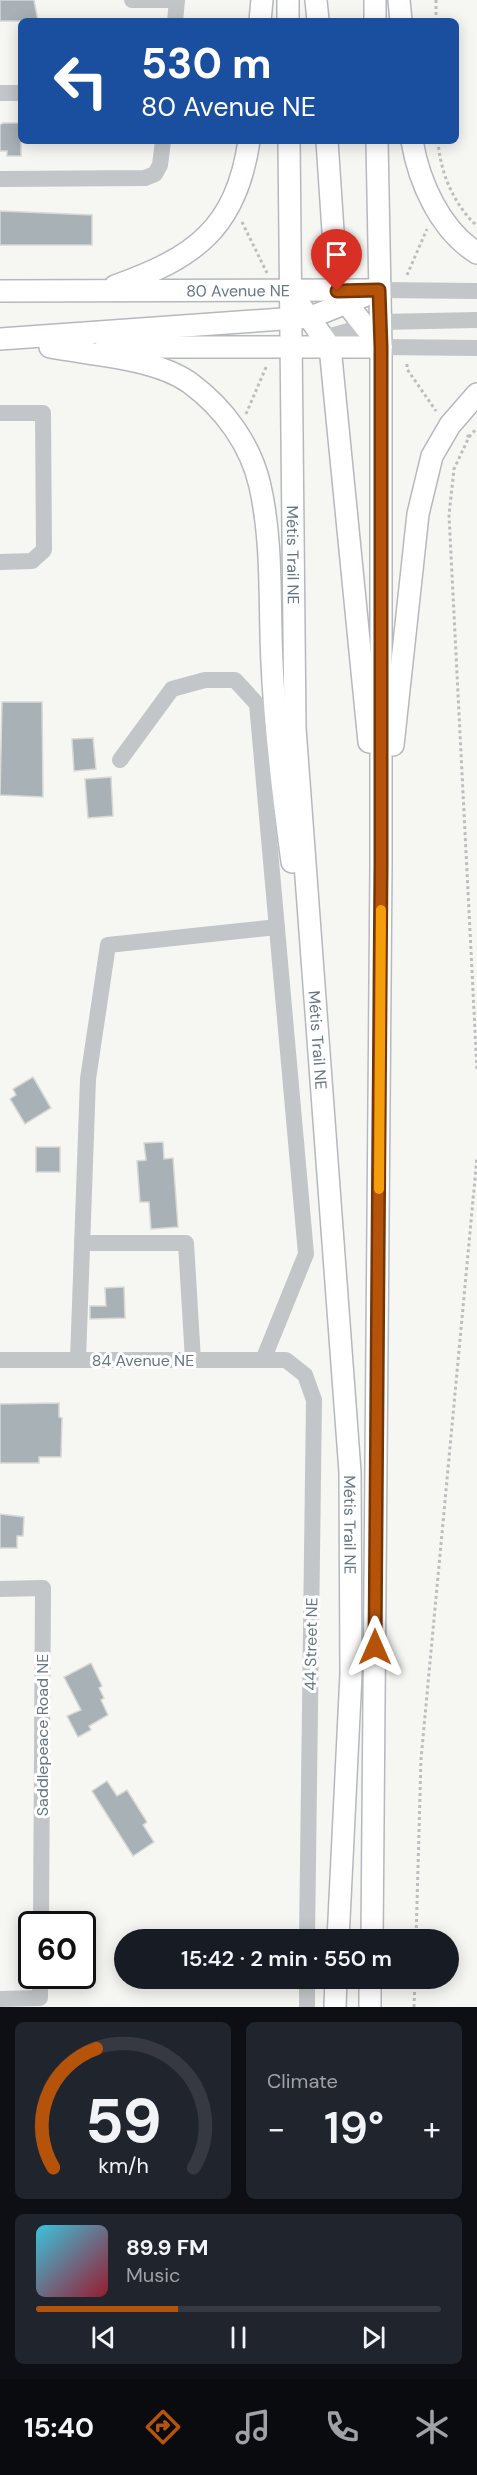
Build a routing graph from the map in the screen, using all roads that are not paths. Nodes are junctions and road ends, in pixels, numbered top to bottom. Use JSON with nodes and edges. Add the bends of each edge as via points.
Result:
{"nodes":[{"id":1,"x":132,"y":0,"type":"edge"},
{"id":2,"x":177,"y":0,"type":"edge"},
{"id":3,"x":262,"y":0,"type":"edge"},
{"id":4,"x":288,"y":0,"type":"edge"},
{"id":5,"x":316,"y":0,"type":"edge"},
{"id":6,"x":375,"y":0,"type":"edge"},
{"id":7,"x":399,"y":0,"type":"edge"},
{"id":8,"x":175,"y":18,"type":"edge"},
{"id":9,"x":260,"y":18,"type":"edge"},
{"id":10,"x":288,"y":18,"type":"edge"},
{"id":11,"x":318,"y":18,"type":"edge"},
{"id":12,"x":375,"y":18,"type":"edge"},
{"id":13,"x":401,"y":18,"type":"edge"},
{"id":14,"x":0,"y":93,"type":"edge"},
{"id":15,"x":18,"y":93,"type":"edge"},
{"id":16,"x":163,"y":144,"type":"edge"},
{"id":17,"x":249,"y":144,"type":"edge"},
{"id":18,"x":289,"y":144,"type":"edge"},
{"id":19,"x":327,"y":144,"type":"edge"},
{"id":20,"x":377,"y":144,"type":"edge"},
{"id":21,"x":413,"y":144,"type":"edge"},
{"id":22,"x":0,"y":179,"type":"edge"},
{"id":23,"x":477,"y":253,"type":"edge"},
{"id":24,"x":379,"y":290,"type":"junction"},
{"id":25,"x":0,"y":291,"type":"edge"},
{"id":26,"x":102,"y":291,"type":"junction"},
{"id":27,"x":290,"y":291,"type":"junction"},
{"id":28,"x":477,"y":291,"type":"edge"},
{"id":29,"x":342,"y":298,"type":"junction"},
{"id":30,"x":301,"y":318,"type":"junction"},
{"id":31,"x":477,"y":320,"type":"edge"},
{"id":32,"x":372,"y":324,"type":"junction"},
{"id":33,"x":0,"y":339,"type":"edge"},
{"id":34,"x":328,"y":342,"type":"junction"},
{"id":35,"x":0,"y":347,"type":"edge"},
{"id":36,"x":50,"y":347,"type":"junction"},
{"id":37,"x":292,"y":347,"type":"junction"},
{"id":38,"x":381,"y":347,"type":"junction"},
{"id":39,"x":477,"y":348,"type":"edge"},
{"id":40,"x":477,"y":394,"type":"edge"},
{"id":41,"x":0,"y":413,"type":"edge"},
{"id":42,"x":0,"y":562,"type":"edge"},
{"id":43,"x":120,"y":760,"type":"dead end"},
{"id":44,"x":381,"y":865,"type":"junction"},
{"id":45,"x":277,"y":927,"type":"junction"},
{"id":46,"x":324,"y":1114,"type":"junction"},
{"id":47,"x":82,"y":1243,"type":"junction"},
{"id":48,"x":0,"y":1360,"type":"edge"},
{"id":49,"x":78,"y":1360,"type":"junction"},
{"id":50,"x":193,"y":1360,"type":"junction"},
{"id":51,"x":263,"y":1360,"type":"junction"},
{"id":52,"x":286,"y":1360,"type":"joint"},
{"id":53,"x":0,"y":1589,"type":"edge"},
{"id":54,"x":41,"y":1911,"type":"edge"},
{"id":55,"x":307,"y":1929,"type":"edge"},
{"id":56,"x":339,"y":1929,"type":"edge"},
{"id":57,"x":372,"y":1929,"type":"edge"},
{"id":58,"x":40,"y":1989,"type":"edge"},
{"id":59,"x":307,"y":1989,"type":"edge"},
{"id":60,"x":336,"y":1989,"type":"edge"},
{"id":61,"x":370,"y":1989,"type":"edge"},
{"id":62,"x":0,"y":1999,"type":"edge"},
{"id":63,"x":306,"y":2007,"type":"edge"},
{"id":64,"x":335,"y":2007,"type":"edge"},
{"id":65,"x":370,"y":2007,"type":"edge"}],
"edges":[{"from":1,"to":2,"type":"street"},
{"from":2,"to":8,"type":"street"},
{"from":3,"to":9,"type":"main road"},
{"from":4,"to":10,"type":"main road"},
{"from":5,"to":11,"type":"main road"},
{"from":6,"to":12,"type":"main road"},
{"from":7,"to":13,"type":"main road"},
{"from":14,"to":15,"type":"street"},
{"from":16,"to":22,"type":"street","via":[[160,165],[155,174],[145,178]]},
{"from":17,"to":26,"type":"main road","via":[[245,168],[228,212],[215,228],[187,254],[156,272]]},
{"from":18,"to":27,"type":"main road"},
{"from":19,"to":29,"type":"main road"},
{"from":20,"to":24,"type":"main road"},
{"from":21,"to":23,"type":"main road","via":[[423,186],[441,216]]},
{"from":24,"to":28,"type":"street","name":"80 Avenue NE"},
{"from":24,"to":29,"type":"main road","name":"80 Avenue NE"},
{"from":24,"to":32,"type":"main road"},
{"from":25,"to":26,"type":"main road","name":"80 Avenue NE"},
{"from":26,"to":27,"type":"main road","name":"80 Avenue NE"},
{"from":27,"to":29,"type":"main road","name":"80 Avenue NE"},
{"from":27,"to":30,"type":"main road"},
{"from":29,"to":30,"type":"main road"},
{"from":29,"to":32,"type":"main road"},
{"from":30,"to":33,"type":"main road"},
{"from":30,"to":34,"type":"main road"},
{"from":30,"to":37,"type":"main road","name":"Métis Trail NE"},
{"from":31,"to":32,"type":"street"},
{"from":32,"to":34,"type":"street"},
{"from":32,"to":38,"type":"main road"},
{"from":34,"to":37,"type":"main road"},
{"from":34,"to":38,"type":"main road"},
{"from":34,"to":44,"type":"main road"},
{"from":35,"to":36,"type":"main road"},
{"from":36,"to":37,"type":"main road"},
{"from":36,"to":46,"type":"main road","via":[[151,365],[188,382],[222,410],[247,449],[260,485],[266,528],[275,734]]},
{"from":37,"to":46,"type":"main road","name":"Métis Trail NE","via":[[295,728]]},
{"from":38,"to":39,"type":"street"},
{"from":38,"to":44,"type":"main road","name":"Métis Trail NE"},
{"from":40,"to":44,"type":"main road","via":[[450,425],[432,456],[418,513]]},
{"from":41,"to":42,"type":"street","via":[[42,412],[45,550],[32,561]]},
{"from":43,"to":45,"type":"street","via":[[172,689],[205,680],[235,680],[257,704]]},
{"from":44,"to":57,"type":"main road","name":"Métis Trail NE"},
{"from":45,"to":47,"type":"street","via":[[108,945],[88,1079]]},
{"from":45,"to":51,"type":"street","via":[[306,1254]]},
{"from":46,"to":56,"type":"main road","name":"Métis Trail NE","via":[[350,1472],[351,1674]]},
{"from":47,"to":49,"type":"street"},
{"from":47,"to":50,"type":"street","via":[[186,1243]]},
{"from":48,"to":49,"type":"street","name":"84 Avenue NE"},
{"from":49,"to":50,"type":"street","name":"84 Avenue NE"},
{"from":50,"to":51,"type":"street","name":"84 Avenue NE"},
{"from":51,"to":52,"type":"street","name":"84 Avenue NE"},
{"from":52,"to":55,"type":"street","name":"44 Street NE","via":[[305,1375],[314,1400]]},
{"from":53,"to":54,"type":"street","name":"Saddlepeace Road NE","via":[[43,1588]]},
{"from":58,"to":62,"type":"street","via":[[40,1998]]},
{"from":59,"to":63,"type":"street"},
{"from":60,"to":64,"type":"main road"},
{"from":61,"to":65,"type":"main road"}]}
